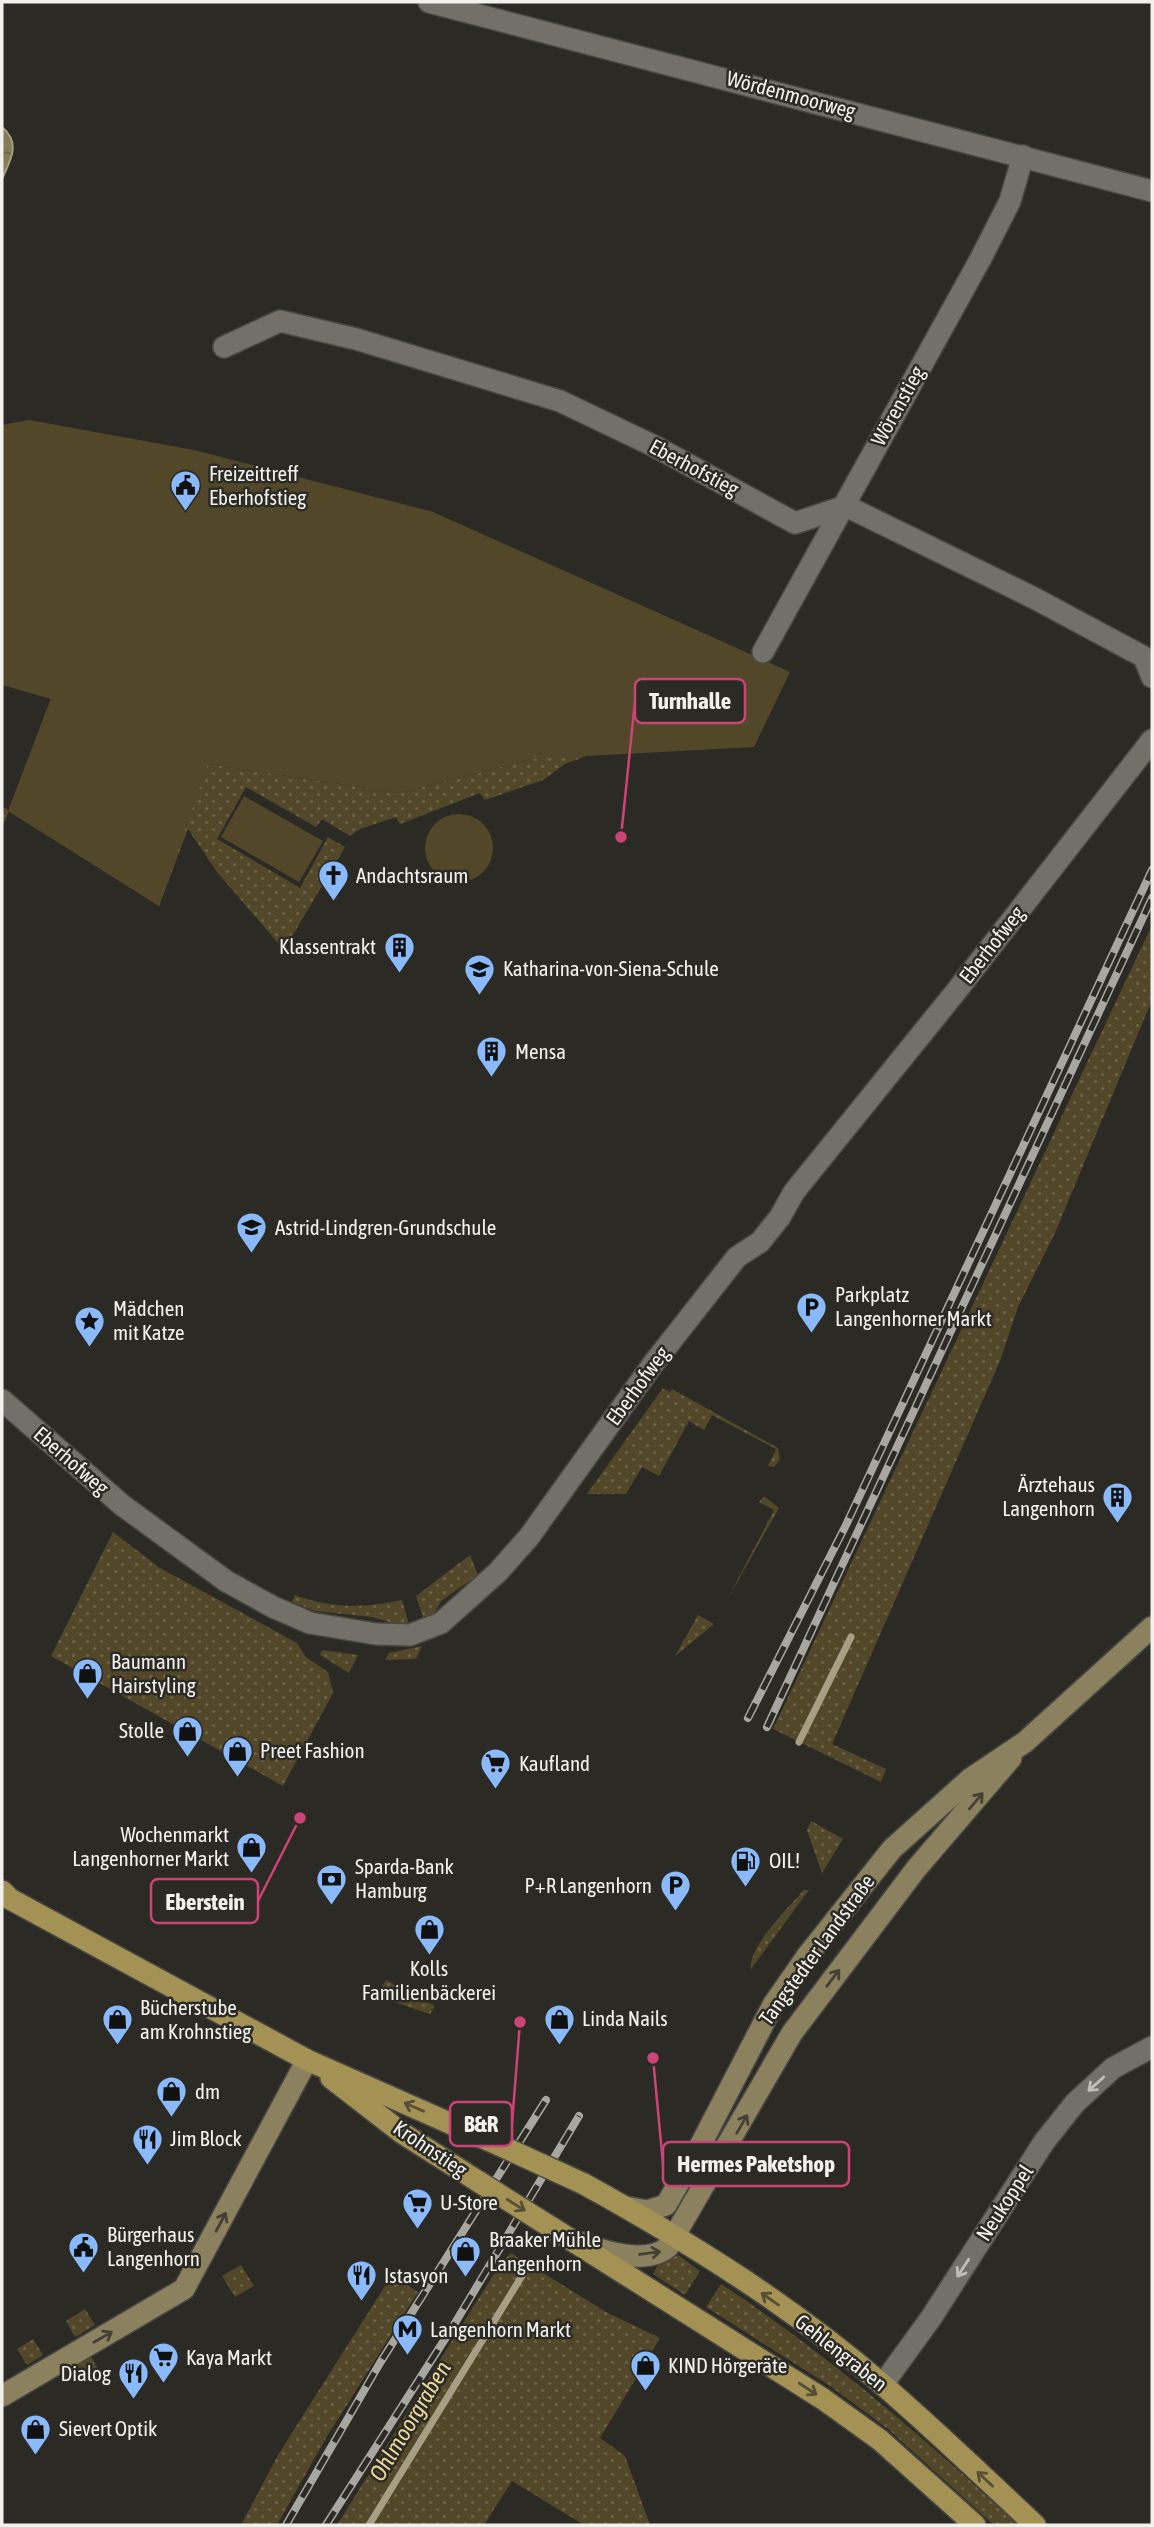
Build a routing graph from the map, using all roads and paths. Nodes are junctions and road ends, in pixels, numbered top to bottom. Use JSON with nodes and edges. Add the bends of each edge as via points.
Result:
{"nodes":[{"id":1,"x":429,"y":2,"type":"edge"},
{"id":2,"x":1023,"y":156,"type":"junction"},
{"id":3,"x":1152,"y":191,"type":"edge"},
{"id":4,"x":225,"y":347,"type":"dead end"},
{"id":5,"x":846,"y":506,"type":"junction"},
{"id":6,"x":763,"y":652,"type":"dead end"},
{"id":7,"x":1148,"y":655,"type":"edge"},
{"id":8,"x":1152,"y":677,"type":"edge"},
{"id":9,"x":1152,"y":740,"type":"edge"},
{"id":10,"x":2,"y":1400,"type":"edge"},
{"id":11,"x":1152,"y":1627,"type":"edge"},
{"id":12,"x":1025,"y":1742,"type":"junction"},
{"id":13,"x":4,"y":1895,"type":"edge"},
{"id":14,"x":1152,"y":2047,"type":"edge"},
{"id":15,"x":307,"y":2060,"type":"junction"},
{"id":16,"x":626,"y":2207,"type":"junction"},
{"id":17,"x":564,"y":2235,"type":"junction"},
{"id":18,"x":676,"y":2237,"type":"junction"},
{"id":19,"x":883,"y":2385,"type":"junction"},
{"id":20,"x":2,"y":2396,"type":"edge"},
{"id":21,"x":975,"y":2525,"type":"edge"},
{"id":22,"x":1035,"y":2525,"type":"edge"}],
"edges":[{"from":1,"to":2,"type":"street","name":"Wördenmoorweg"},
{"from":2,"to":3,"type":"street","name":"Wördenmoorweg"},
{"from":2,"to":5,"type":"street","name":"Wörenstieg","via":[[1010,201]]},
{"from":4,"to":5,"type":"street","name":"Eberhofstieg","via":[[280,321],[356,339],[560,401],[795,523]]},
{"from":5,"to":6,"type":"street","name":"Wörenstieg"},
{"from":5,"to":7,"type":"street"},
{"from":7,"to":8,"type":"street"},
{"from":9,"to":10,"type":"street","name":"Eberhofweg","via":[[794,1192],[760,1242],[737,1257],[661,1353],[529,1537],[498,1572],[430,1629],[398,1635],[343,1629],[310,1623],[273,1608],[184,1553]]},
{"from":11,"to":12,"type":"street","name":"Tangstedter Landstraße"},
{"from":12,"to":16,"type":"street","name":"Tangstedter Landstraße","via":[[970,1779],[892,1849],[773,2006],[666,2205],[647,2211]]},
{"from":18,"to":12,"type":"street","name":"Tangstedter Landstraße","one_way":true,"via":[[792,2033],[916,1868]]},
{"from":13,"to":15,"type":"main road","name":"Krohnstieg"},
{"from":14,"to":19,"type":"street","name":"Neukoppel","one_way":true,"via":[[1113,2068],[1059,2123]]},
{"from":16,"to":15,"type":"main road","name":"Krohnstieg","one_way":true,"bridge":true},
{"from":15,"to":17,"type":"main road","name":"Krohnstieg","one_way":true,"bridge":true,"via":[[402,2133]]},
{"from":20,"to":15,"type":"street","one_way":true,"via":[[184,2289]]},
{"from":16,"to":18,"type":"main road","name":"Gehlengraben"},
{"from":17,"to":18,"type":"street","one_way":true,"via":[[603,2251],[636,2255],[665,2250]]},
{"from":17,"to":21,"type":"main road","name":"Krohnstieg","one_way":true,"via":[[842,2412]]},
{"from":19,"to":18,"type":"main road","name":"Gehlengraben","one_way":true,"via":[[786,2310]]},
{"from":22,"to":19,"type":"main road","name":"Gehlengraben","one_way":true}]}
